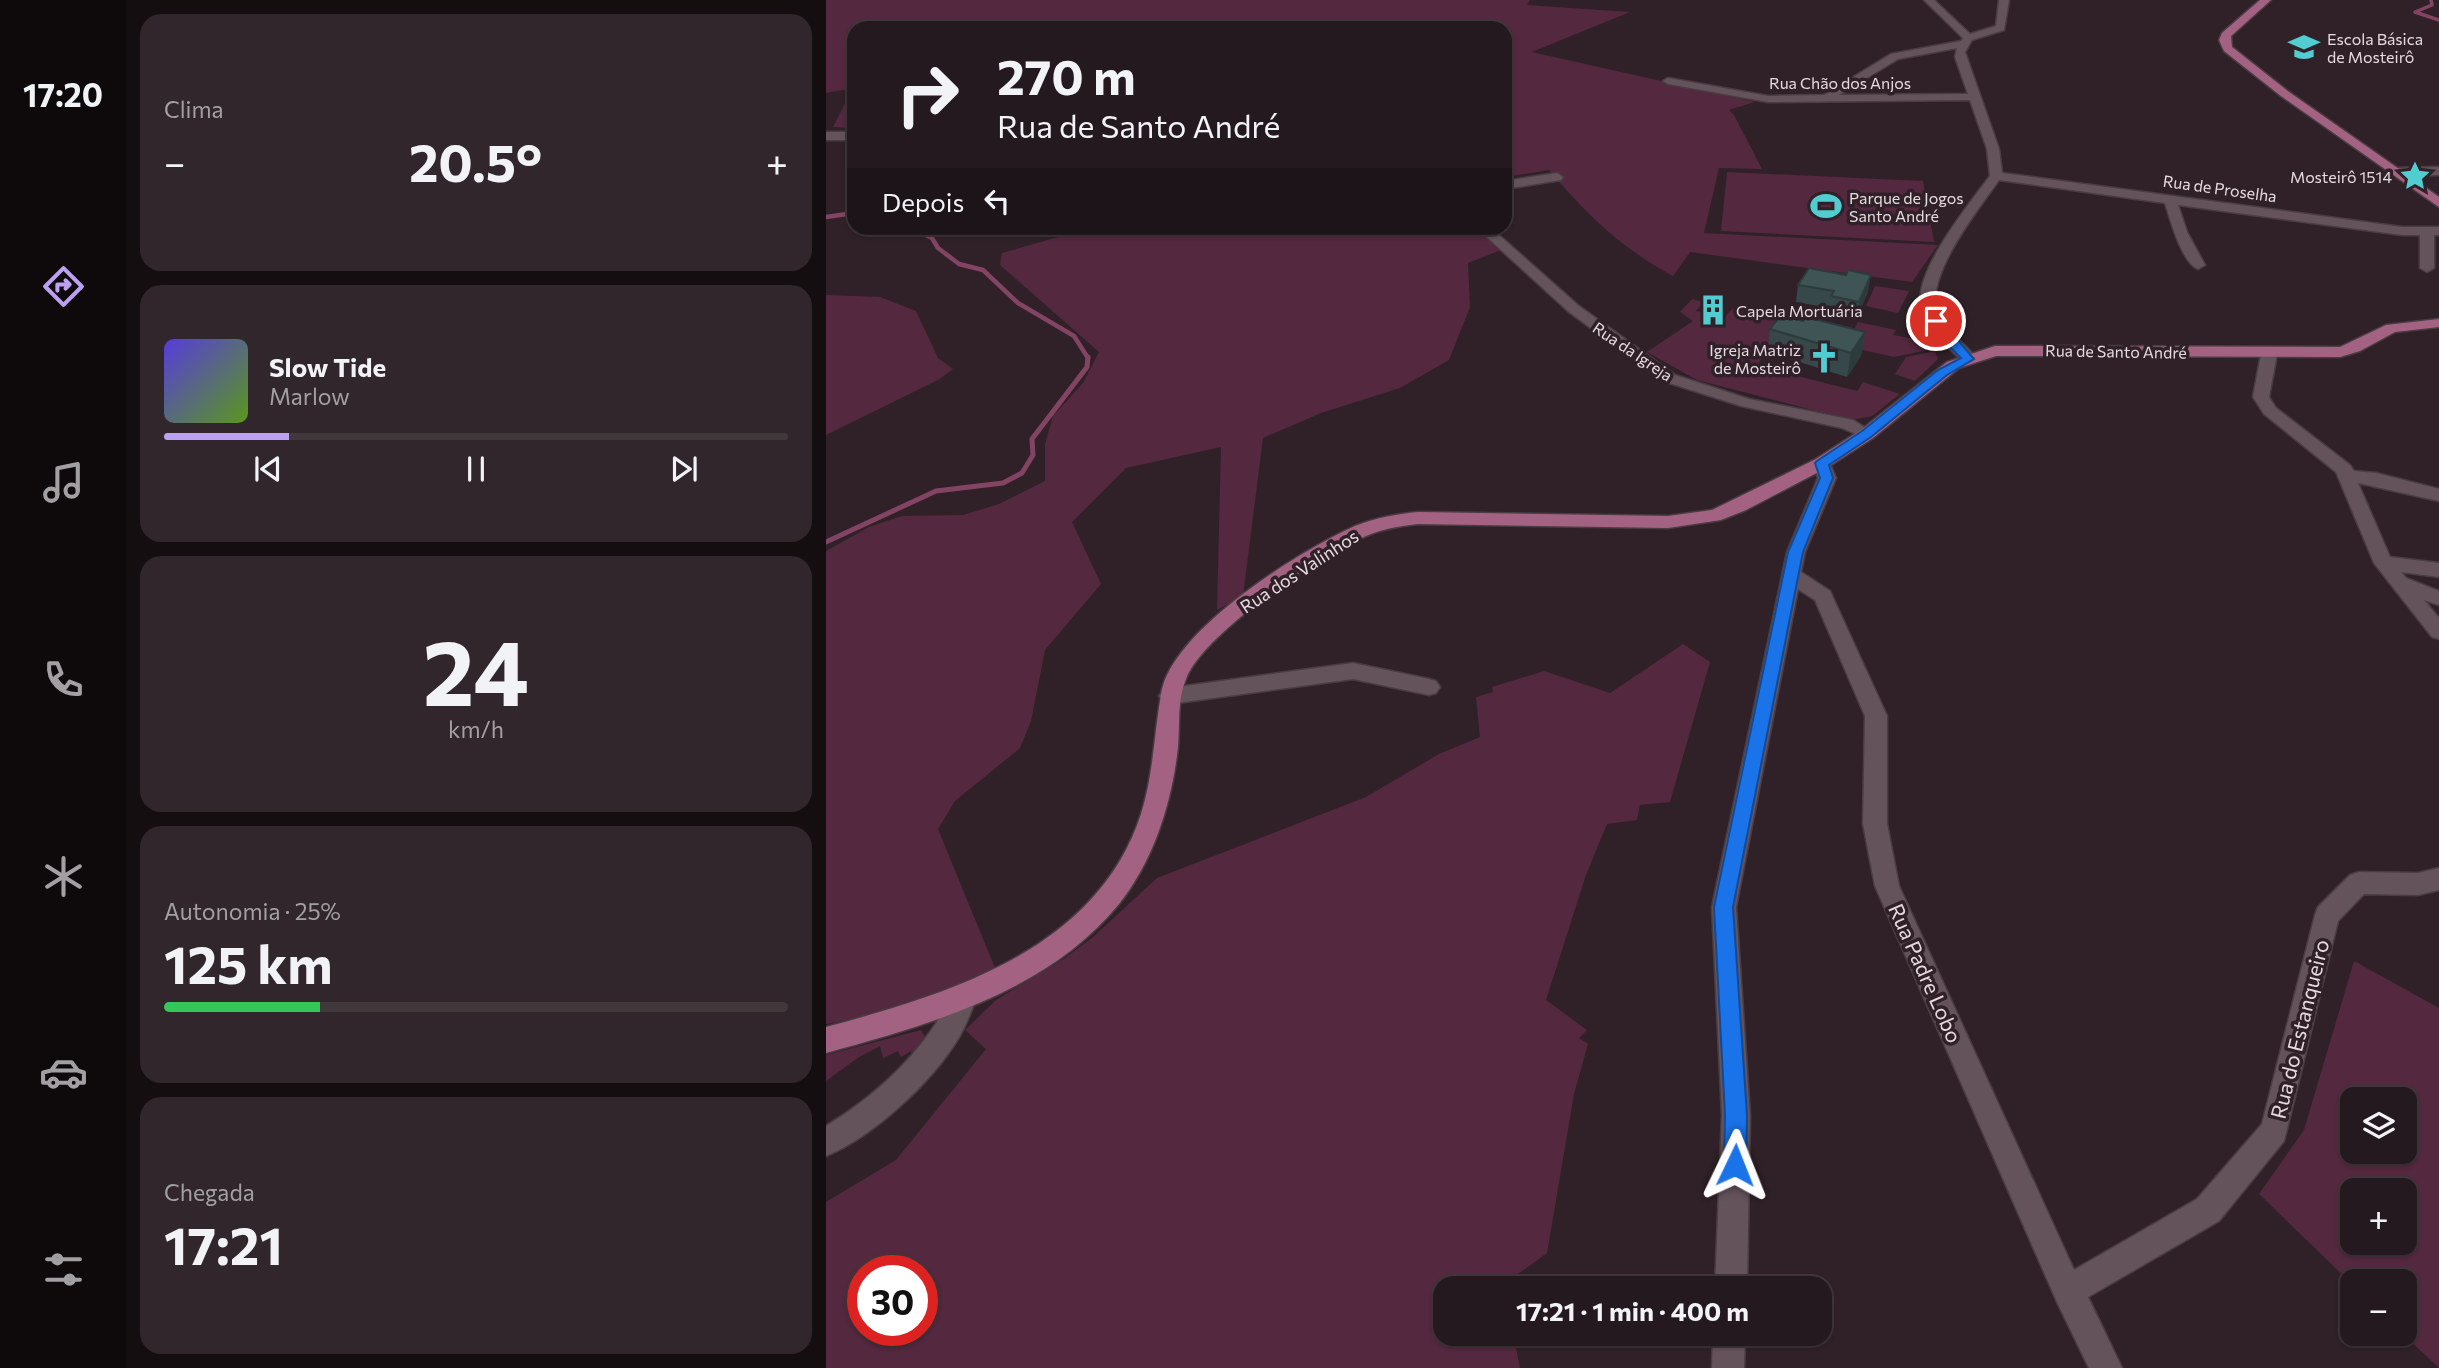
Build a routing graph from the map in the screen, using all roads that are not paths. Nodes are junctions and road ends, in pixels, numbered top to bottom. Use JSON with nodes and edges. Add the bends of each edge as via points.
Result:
{"nodes":[{"id":1,"x":1929,"y":0,"type":"edge"},
{"id":2,"x":2004,"y":0,"type":"edge"},
{"id":3,"x":2266,"y":0,"type":"edge"},
{"id":4,"x":1966,"y":41,"type":"junction"},
{"id":5,"x":1668,"y":81,"type":"dead end"},
{"id":6,"x":1972,"y":97,"type":"junction"},
{"id":7,"x":1823,"y":100,"type":"junction"},
{"id":8,"x":826,"y":136,"type":"edge"},
{"id":9,"x":847,"y":136,"type":"edge"},
{"id":10,"x":2395,"y":172,"type":"junction"},
{"id":11,"x":2439,"y":172,"type":"edge"},
{"id":12,"x":1996,"y":176,"type":"junction"},
{"id":13,"x":1557,"y":177,"type":"dead end"},
{"id":14,"x":1512,"y":184,"type":"edge"},
{"id":15,"x":2422,"y":190,"type":"junction"},
{"id":16,"x":2171,"y":198,"type":"junction"},
{"id":17,"x":2439,"y":203,"type":"edge"},
{"id":18,"x":2433,"y":231,"type":"edge"},
{"id":19,"x":1492,"y":235,"type":"edge"},
{"id":20,"x":2198,"y":265,"type":"dead end"},
{"id":21,"x":2427,"y":268,"type":"dead end"},
{"id":22,"x":2439,"y":323,"type":"edge"},
{"id":23,"x":2269,"y":354,"type":"junction"},
{"id":24,"x":1968,"y":359,"type":"junction"},
{"id":25,"x":1812,"y":417,"type":"junction"},
{"id":26,"x":1867,"y":434,"type":"junction"},
{"id":27,"x":1849,"y":447,"type":"junction"},
{"id":28,"x":1822,"y":463,"type":"junction"},
{"id":29,"x":2347,"y":476,"type":"junction"},
{"id":30,"x":2439,"y":495,"type":"edge"},
{"id":31,"x":2383,"y":562,"type":"junction"},
{"id":32,"x":2439,"y":570,"type":"edge"},
{"id":33,"x":1792,"y":575,"type":"junction"},
{"id":34,"x":2397,"y":582,"type":"junction"},
{"id":35,"x":2439,"y":598,"type":"edge"},
{"id":36,"x":2439,"y":632,"type":"edge"},
{"id":37,"x":1429,"y":687,"type":"dead end"},
{"id":38,"x":1170,"y":696,"type":"junction"},
{"id":39,"x":2439,"y":879,"type":"edge"},
{"id":40,"x":963,"y":999,"type":"junction"},
{"id":41,"x":826,"y":1040,"type":"edge"},
{"id":42,"x":826,"y":1142,"type":"edge"},
{"id":43,"x":1731,"y":1276,"type":"edge"},
{"id":44,"x":2068,"y":1291,"type":"junction"},
{"id":45,"x":1729,"y":1346,"type":"edge"},
{"id":46,"x":1728,"y":1368,"type":"edge"},
{"id":47,"x":2106,"y":1368,"type":"edge"}],
"edges":[{"from":1,"to":4,"type":"street"},
{"from":2,"to":4,"type":"street","via":[[2001,27]]},
{"from":3,"to":10,"type":"main road","via":[[2226,35],[2228,49]]},
{"from":4,"to":6,"type":"street","via":[[1960,57]]},
{"from":4,"to":7,"type":"street","via":[[1895,56]]},
{"from":5,"to":7,"type":"street","name":"Rua Chão dos Anjos","via":[[1768,99]]},
{"from":6,"to":7,"type":"street","name":"Rua Chão dos Anjos"},
{"from":6,"to":12,"type":"street","via":[[1997,160]]},
{"from":8,"to":9,"type":"street"},
{"from":10,"to":11,"type":"street"},
{"from":10,"to":15,"type":"main road"},
{"from":11,"to":15,"type":"street"},
{"from":12,"to":16,"type":"street","name":"Rua de Proselha"},
{"from":12,"to":24,"type":"street","via":[[1937,267],[1927,297],[1938,324]]},
{"from":13,"to":14,"type":"street"},
{"from":15,"to":17,"type":"main road"},
{"from":16,"to":18,"type":"street","name":"Rua de Proselha","via":[[2402,231]]},
{"from":16,"to":20,"type":"street","via":[[2180,232]]},
{"from":18,"to":21,"type":"street"},
{"from":19,"to":25,"type":"street","name":"Rua da Igreja","via":[[1574,309],[1670,377],[1700,390]]},
{"from":22,"to":23,"type":"main road","name":"Rua de Santo André","via":[[2391,328],[2340,352]]},
{"from":23,"to":24,"type":"main road","name":"Rua de Santo André","via":[[2005,350]]},
{"from":23,"to":29,"type":"street","via":[[2261,397],[2270,411]]},
{"from":24,"to":26,"type":"main road","name":"Rua de Santo André","via":[[1942,373]]},
{"from":25,"to":26,"type":"street","name":"Rua da Igreja","via":[[1847,424]]},
{"from":25,"to":27,"type":"street","name":"Rua da Igreja"},
{"from":26,"to":27,"type":"main road","name":"Rua de Santo André"},
{"from":27,"to":28,"type":"main road","name":"Rua de Santo André"},
{"from":28,"to":33,"type":"street","via":[[1827,478],[1796,552]]},
{"from":28,"to":38,"type":"main road","name":"Rua dos Valinhos","via":[[1740,506],[1698,520],[1418,518],[1372,527],[1341,541],[1204,637],[1178,669]]},
{"from":29,"to":30,"type":"street"},
{"from":29,"to":31,"type":"street"},
{"from":31,"to":32,"type":"street"},
{"from":31,"to":34,"type":"street"},
{"from":33,"to":43,"type":"street","via":[[1724,907],[1736,1115]]},
{"from":33,"to":44,"type":"street","name":"Rua Padre Lobo","via":[[1823,596],[1876,716],[1875,824],[1887,886]]},
{"from":34,"to":35,"type":"street"},
{"from":34,"to":36,"type":"street"},
{"from":37,"to":38,"type":"street","via":[[1353,671]]},
{"from":38,"to":40,"type":"main road","name":"Rua dos Valinhos","via":[[1159,797],[1136,858],[1108,898],[1074,932],[1027,965]]},
{"from":39,"to":44,"type":"street","name":"Rua do Estanqueiro","via":[[2418,884],[2359,883],[2327,915],[2274,1131],[2208,1210]]},
{"from":40,"to":41,"type":"main road","name":"Rua dos Valinhos"},
{"from":40,"to":42,"type":"street","via":[[950,1029],[912,1071],[854,1125]]},
{"from":44,"to":47,"type":"street","name":"Rua Padre Lobo"},
{"from":45,"to":46,"type":"street"}]}
